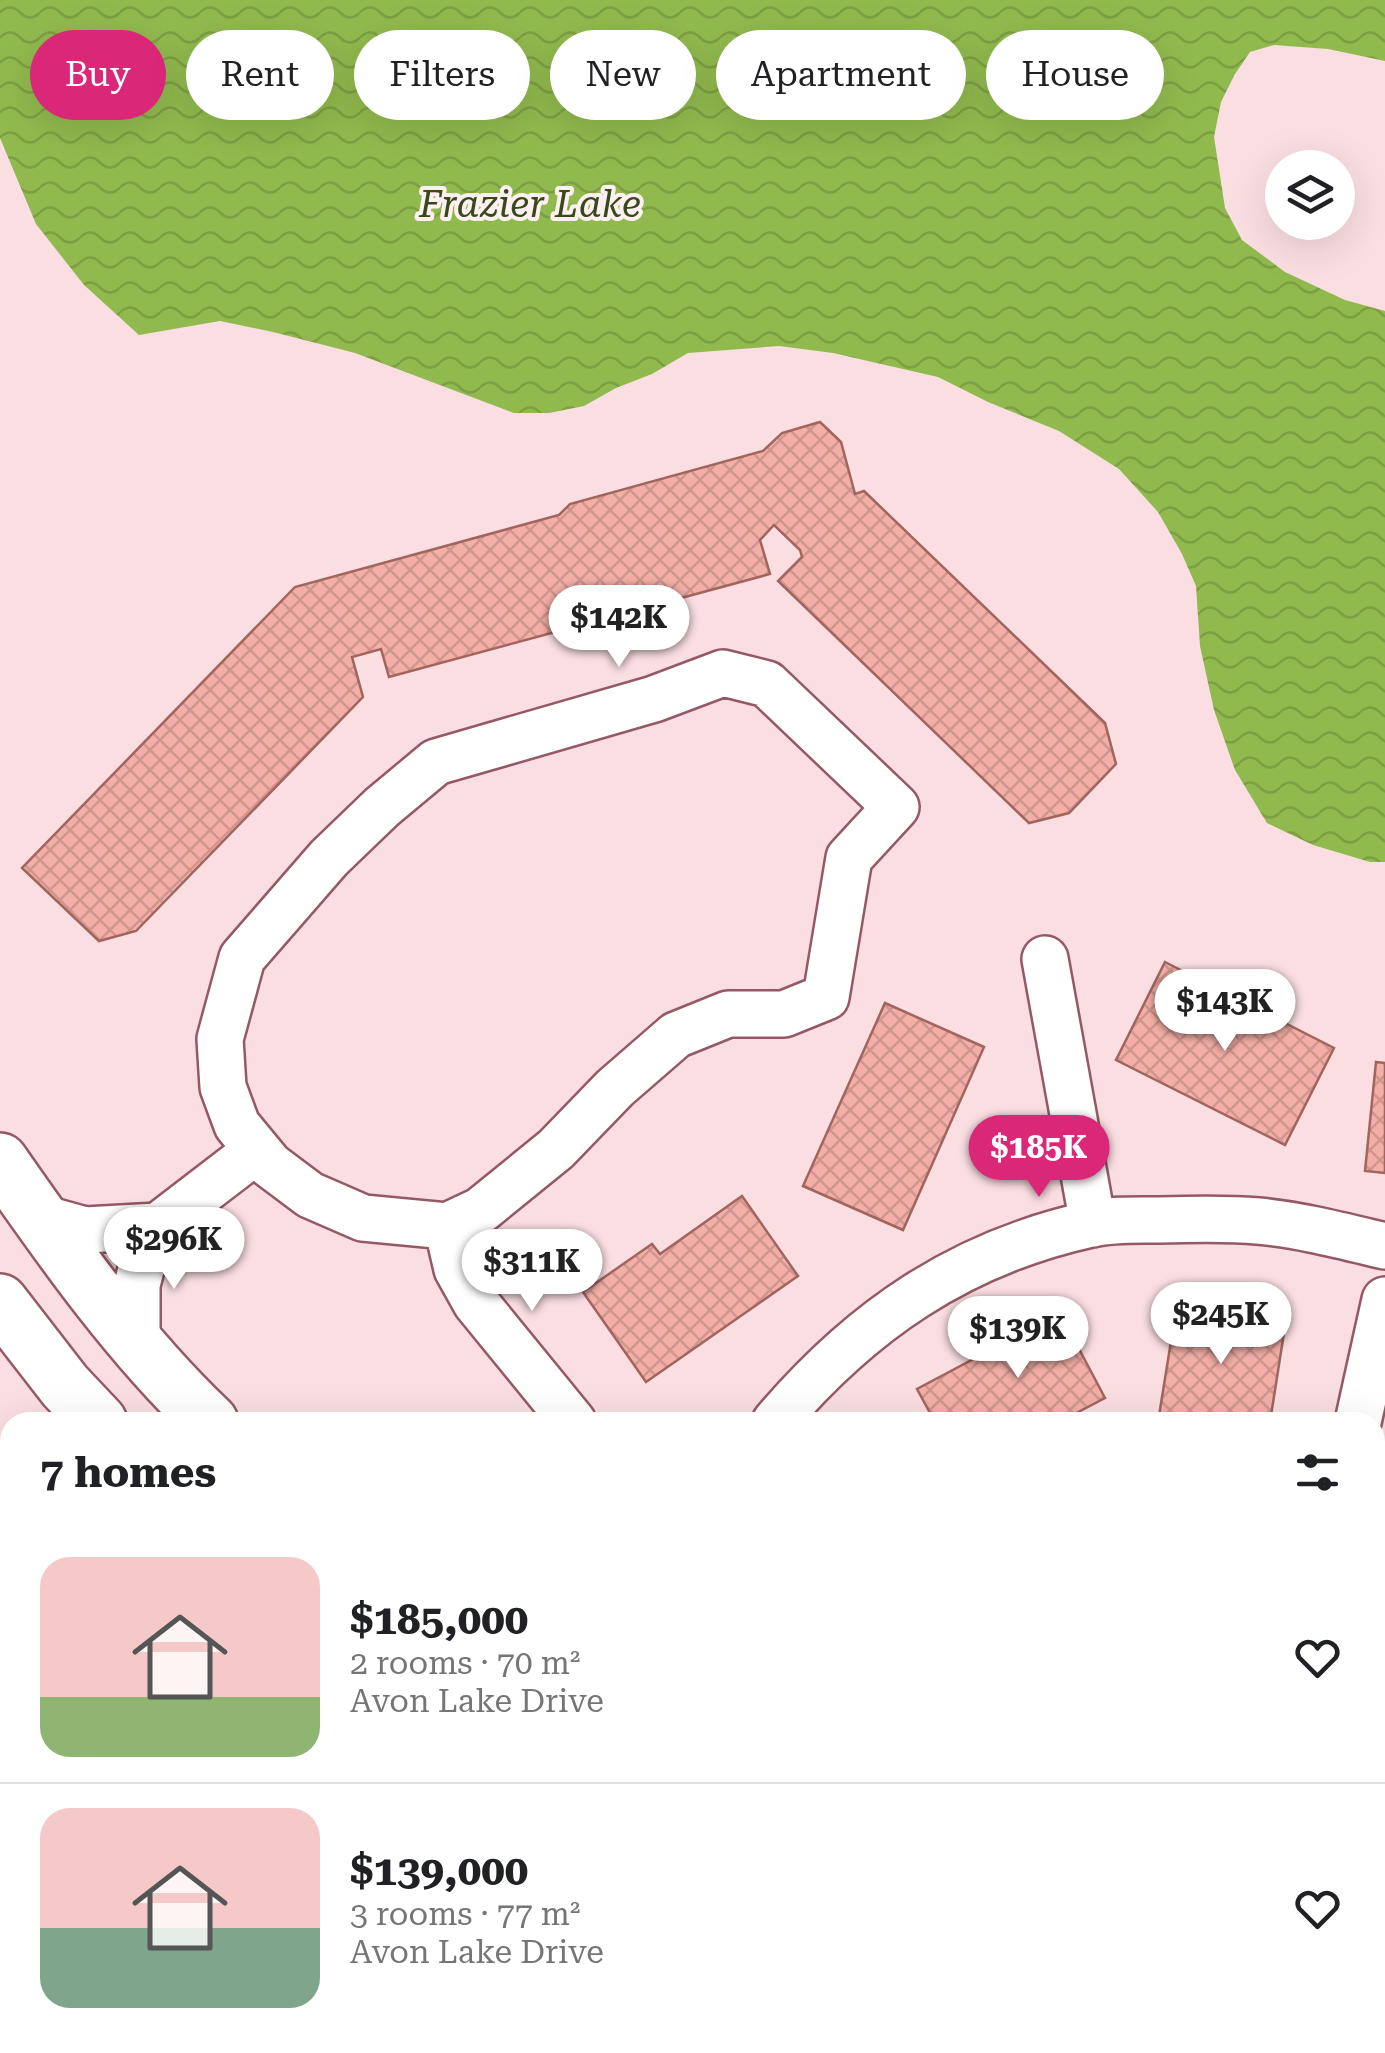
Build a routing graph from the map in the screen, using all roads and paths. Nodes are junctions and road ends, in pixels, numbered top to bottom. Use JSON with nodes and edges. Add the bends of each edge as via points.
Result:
{"nodes":[{"id":1,"x":1045,"y":959,"type":"dead end"},
{"id":2,"x":257,"y":1150,"type":"junction"},
{"id":3,"x":0,"y":1161,"type":"edge"},
{"id":4,"x":38,"y":1217,"type":"junction"},
{"id":5,"x":1092,"y":1224,"type":"junction"},
{"id":6,"x":158,"y":1226,"type":"junction"},
{"id":7,"x":447,"y":1226,"type":"junction"},
{"id":8,"x":1385,"y":1246,"type":"edge"},
{"id":9,"x":1385,"y":1300,"type":"edge"},
{"id":10,"x":0,"y":1302,"type":"edge"},
{"id":11,"x":137,"y":1344,"type":"junction"},
{"id":12,"x":90,"y":1412,"type":"edge"},
{"id":13,"x":201,"y":1412,"type":"edge"},
{"id":14,"x":565,"y":1412,"type":"edge"},
{"id":15,"x":790,"y":1412,"type":"edge"},
{"id":16,"x":1360,"y":1412,"type":"edge"}],
"edges":[{"from":1,"to":5,"type":"street"},
{"from":2,"to":6,"type":"street"},
{"from":2,"to":7,"type":"street","via":[[310,1196],[363,1218]]},
{"from":2,"to":7,"type":"street","via":[[237,1125],[223,1087],[220,1039],[242,958],[382,807],[436,762],[722,673],[767,684],[896,807],[849,858],[826,997],[784,1014],[728,1014],[676,1034],[556,1149],[481,1210]]},
{"from":3,"to":4,"type":"main road"},
{"from":4,"to":6,"type":"street","via":[[85,1230]]},
{"from":4,"to":11,"type":"main road"},
{"from":5,"to":8,"type":"street","via":[[1259,1221]]},
{"from":5,"to":15,"type":"street","via":[[1015,1245],[925,1289],[854,1340]]},
{"from":6,"to":11,"type":"street","via":[[137,1285]]},
{"from":7,"to":14,"type":"street","via":[[457,1269],[476,1303]]},
{"from":9,"to":16,"type":"street"},
{"from":10,"to":12,"type":"main road"},
{"from":11,"to":13,"type":"main road"}]}
